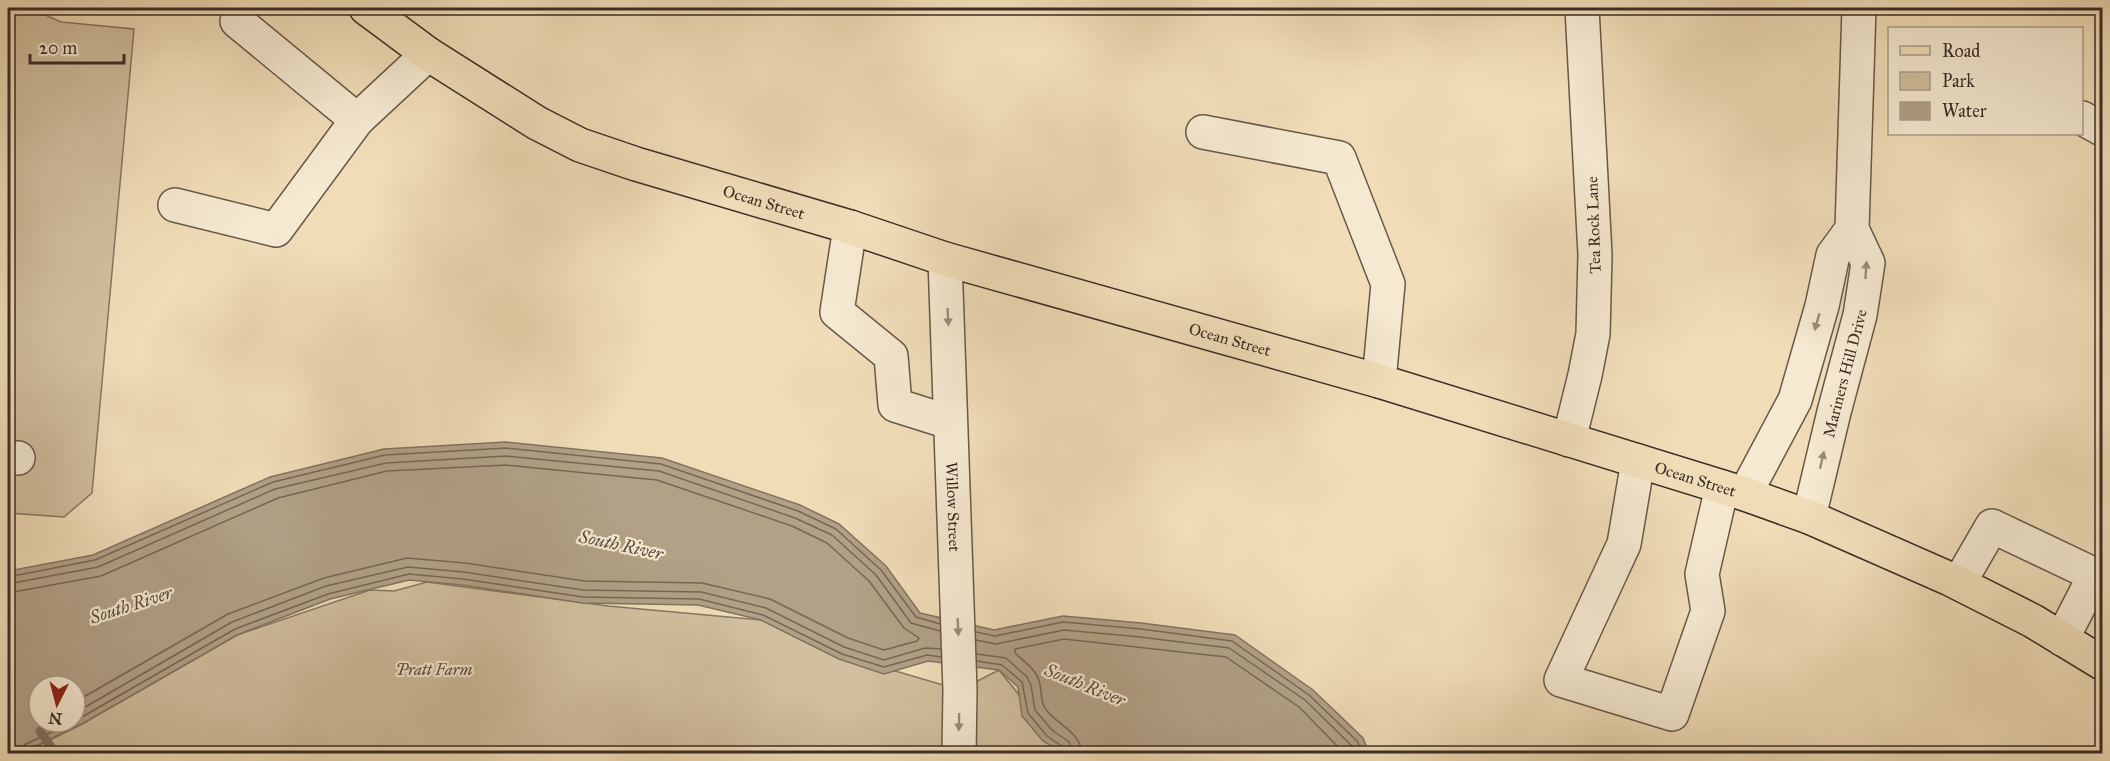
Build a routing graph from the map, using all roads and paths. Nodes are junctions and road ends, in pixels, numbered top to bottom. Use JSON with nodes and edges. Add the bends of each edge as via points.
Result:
{"nodes":[{"id":1,"x":241,"y":8,"type":"edge"},
{"id":2,"x":366,"y":8,"type":"edge"},
{"id":3,"x":404,"y":8,"type":"edge"},
{"id":4,"x":1582,"y":8,"type":"edge"},
{"id":5,"x":1859,"y":8,"type":"edge"},
{"id":6,"x":428,"y":54,"type":"junction"},
{"id":7,"x":2083,"y":119,"type":"edge"},
{"id":8,"x":357,"y":120,"type":"junction"},
{"id":9,"x":2103,"y":129,"type":"edge"},
{"id":10,"x":1203,"y":132,"type":"dead end"},
{"id":11,"x":175,"y":205,"type":"dead end"},
{"id":12,"x":850,"y":227,"type":"junction"},
{"id":13,"x":1852,"y":230,"type":"junction"},
{"id":14,"x":945,"y":259,"type":"junction"},
{"id":15,"x":1378,"y":381,"type":"junction"},
{"id":16,"x":950,"y":422,"type":"junction"},
{"id":17,"x":1569,"y":440,"type":"junction"},
{"id":18,"x":1638,"y":461,"type":"junction"},
{"id":19,"x":1733,"y":491,"type":"junction"},
{"id":20,"x":1809,"y":517,"type":"junction"},
{"id":21,"x":1959,"y":583,"type":"junction"},
{"id":22,"x":2062,"y":639,"type":"junction"},
{"id":23,"x":2103,"y":663,"type":"edge"},
{"id":24,"x":959,"y":753,"type":"edge"}],
"edges":[{"from":1,"to":8,"type":"street","via":[[237,21]]},
{"from":2,"to":6,"type":"main road","name":"Ocean Street"},
{"from":3,"to":6,"type":"main road"},
{"from":4,"to":17,"type":"street","name":"Tea Rock Lane","via":[[1595,255],[1593,334]]},
{"from":5,"to":13,"type":"street","name":"Mariners Hill Drive"},
{"from":6,"to":8,"type":"street"},
{"from":6,"to":12,"type":"main road","name":"Ocean Street","via":[[537,123],[580,145]]},
{"from":7,"to":9,"type":"street"},
{"from":8,"to":11,"type":"street","via":[[276,230]]},
{"from":10,"to":15,"type":"street","via":[[1339,158],[1388,284]]},
{"from":12,"to":14,"type":"main road","name":"Ocean Street"},
{"from":12,"to":16,"type":"street","via":[[837,312],[891,356],[896,405]]},
{"from":13,"to":19,"type":"street","one_way":true,"via":[[1833,255],[1795,400]]},
{"from":20,"to":13,"type":"street","name":"Mariners Hill Drive","one_way":true,"via":[[1860,315],[1868,262]]},
{"from":14,"to":15,"type":"main road","name":"Ocean Street"},
{"from":14,"to":16,"type":"street","name":"Willow Street","one_way":true},
{"from":15,"to":17,"type":"main road","name":"Ocean Street"},
{"from":16,"to":24,"type":"street","name":"Willow Street","one_way":true},
{"from":17,"to":18,"type":"main road","name":"Ocean Street"},
{"from":18,"to":19,"type":"main road","name":"Ocean Street"},
{"from":18,"to":19,"type":"street","via":[[1624,544],[1561,680],[1672,714],[1708,610],[1702,574]]},
{"from":19,"to":20,"type":"main road","name":"Ocean Street"},
{"from":20,"to":21,"type":"main road","name":"Ocean Street"},
{"from":21,"to":22,"type":"main road","name":"Ocean Street"},
{"from":21,"to":22,"type":"street","via":[[1992,526],[2095,575]]},
{"from":22,"to":23,"type":"main road","name":"Ocean Street"}]}
